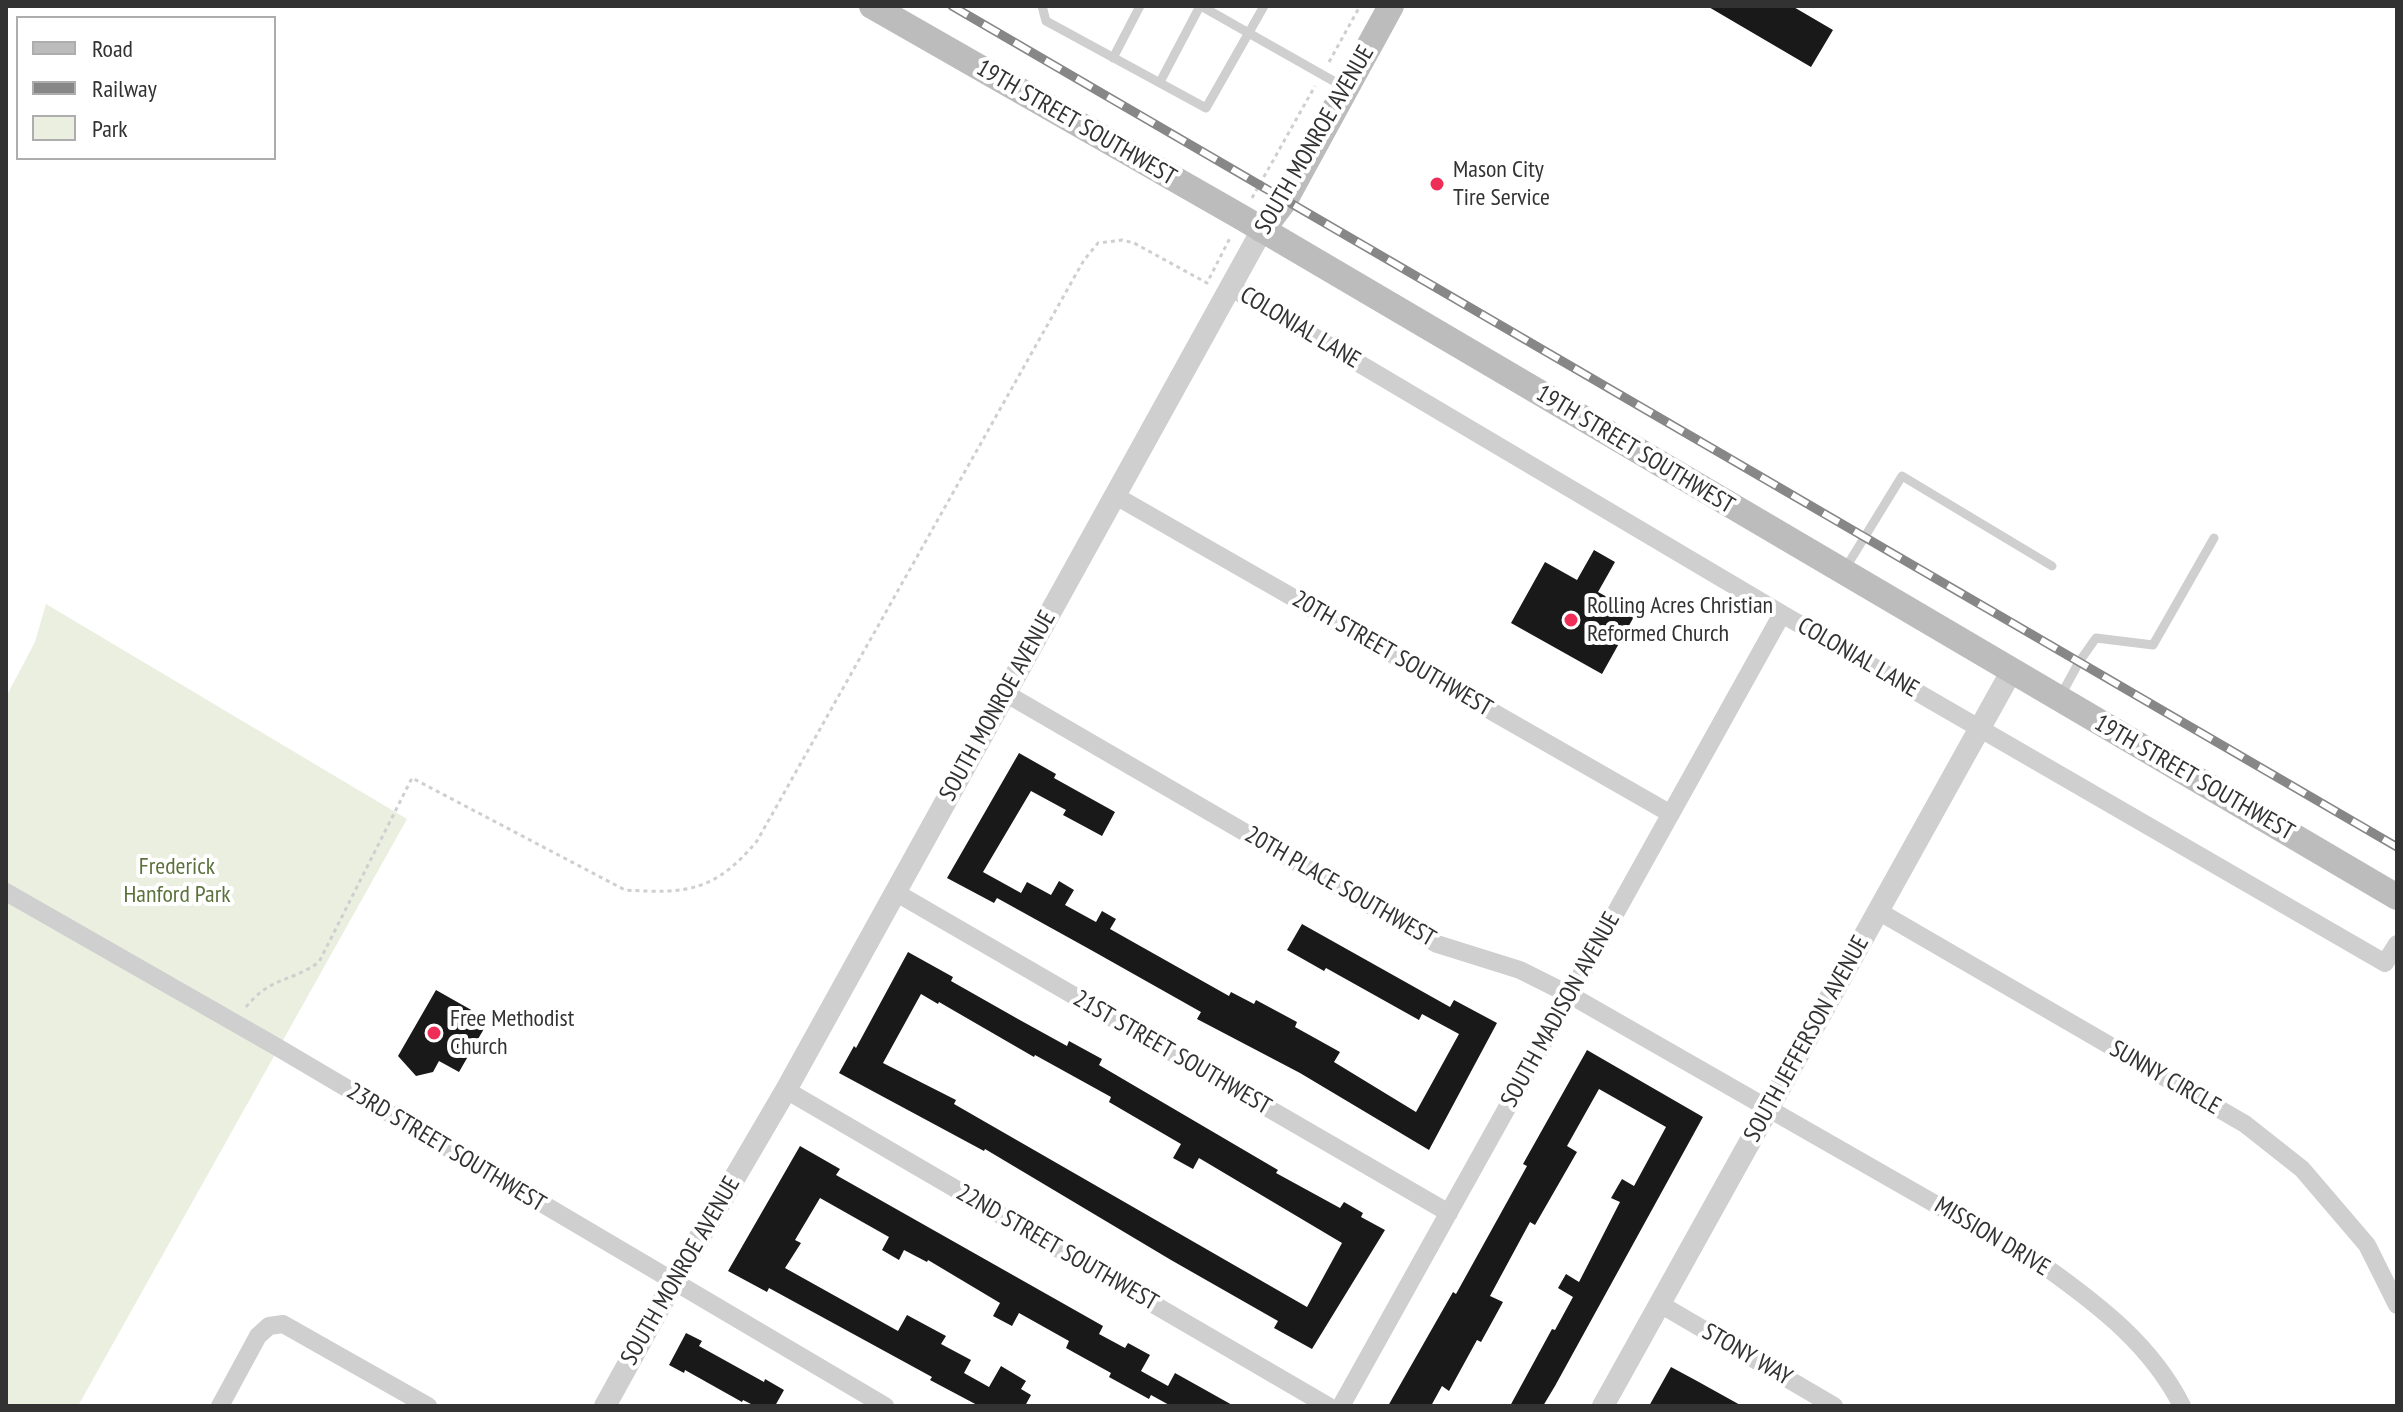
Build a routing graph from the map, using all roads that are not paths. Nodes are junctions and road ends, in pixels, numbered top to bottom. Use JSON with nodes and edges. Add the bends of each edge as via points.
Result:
{"nodes":[{"id":1,"x":872,"y":6,"type":"edge"},
{"id":2,"x":1042,"y":6,"type":"edge"},
{"id":3,"x":1140,"y":6,"type":"edge"},
{"id":4,"x":1201,"y":6,"type":"edge"},
{"id":5,"x":1264,"y":6,"type":"edge"},
{"id":6,"x":1391,"y":6,"type":"edge"},
{"id":7,"x":1248,"y":34,"type":"junction"},
{"id":8,"x":1113,"y":58,"type":"junction"},
{"id":9,"x":1160,"y":82,"type":"junction"},
{"id":10,"x":1346,"y":88,"type":"junction"},
{"id":11,"x":1252,"y":224,"type":"junction"},
{"id":12,"x":1230,"y":287,"type":"junction"},
{"id":13,"x":1114,"y":495,"type":"junction"},
{"id":14,"x":2214,"y":538,"type":"dead end"},
{"id":15,"x":2052,"y":566,"type":"dead end"},
{"id":16,"x":1843,"y":573,"type":"junction"},
{"id":17,"x":1782,"y":614,"type":"junction"},
{"id":18,"x":2011,"y":672,"type":"junction"},
{"id":19,"x":1005,"y":693,"type":"junction"},
{"id":20,"x":2059,"y":700,"type":"junction"},
{"id":21,"x":1980,"y":728,"type":"junction"},
{"id":22,"x":1671,"y":814,"type":"junction"},
{"id":23,"x":6,"y":892,"type":"edge"},
{"id":24,"x":895,"y":892,"type":"junction"},
{"id":25,"x":2397,"y":897,"type":"edge"},
{"id":26,"x":1878,"y":911,"type":"junction"},
{"id":27,"x":2397,"y":944,"type":"edge"},
{"id":28,"x":1570,"y":995,"type":"junction"},
{"id":29,"x":786,"y":1090,"type":"junction"},
{"id":30,"x":1769,"y":1107,"type":"junction"},
{"id":31,"x":1449,"y":1213,"type":"junction"},
{"id":32,"x":673,"y":1283,"type":"junction"},
{"id":33,"x":1660,"y":1304,"type":"junction"},
{"id":34,"x":2397,"y":1305,"type":"edge"},
{"id":35,"x":609,"y":1405,"type":"edge"},
{"id":36,"x":220,"y":1406,"type":"edge"},
{"id":37,"x":428,"y":1406,"type":"edge"},
{"id":38,"x":885,"y":1406,"type":"edge"},
{"id":39,"x":1328,"y":1406,"type":"edge"},
{"id":40,"x":1341,"y":1406,"type":"edge"},
{"id":41,"x":1603,"y":1406,"type":"edge"},
{"id":42,"x":1834,"y":1406,"type":"edge"},
{"id":43,"x":2182,"y":1406,"type":"edge"}],
"edges":[{"from":1,"to":11,"type":"main road","name":"19TH STREET SOUTHWEST"},
{"from":2,"to":8,"type":"lane","via":[[1046,21]]},
{"from":3,"to":8,"type":"lane"},
{"from":4,"to":7,"type":"lane"},
{"from":4,"to":9,"type":"lane"},
{"from":5,"to":7,"type":"lane"},
{"from":6,"to":10,"type":"main road","name":"SOUTH MONROE AVENUE"},
{"from":7,"to":9,"type":"lane","via":[[1206,108]]},
{"from":7,"to":10,"type":"lane"},
{"from":8,"to":9,"type":"lane"},
{"from":10,"to":11,"type":"main road","name":"SOUTH MONROE AVENUE","via":[[1285,200]]},
{"from":11,"to":12,"type":"street","name":"SOUTH MONROE AVENUE"},
{"from":11,"to":16,"type":"main road","name":"19TH STREET SOUTHWEST"},
{"from":12,"to":13,"type":"street","name":"SOUTH MONROE AVENUE"},
{"from":12,"to":17,"type":"street","name":"COLONIAL LANE"},
{"from":13,"to":19,"type":"street","name":"SOUTH MONROE AVENUE"},
{"from":13,"to":22,"type":"street","name":"20TH STREET SOUTHWEST"},
{"from":14,"to":20,"type":"lane","via":[[2153,645],[2096,638]]},
{"from":15,"to":16,"type":"lane","via":[[1902,476]]},
{"from":16,"to":18,"type":"main road","name":"19TH STREET SOUTHWEST"},
{"from":17,"to":21,"type":"street","name":"COLONIAL LANE"},
{"from":17,"to":22,"type":"street","name":"SOUTH MADISON AVENUE"},
{"from":18,"to":20,"type":"main road","name":"19TH STREET SOUTHWEST"},
{"from":18,"to":21,"type":"street","name":"SOUTH JEFFERSON AVENUE"},
{"from":19,"to":24,"type":"street","name":"SOUTH MONROE AVENUE"},
{"from":19,"to":28,"type":"street","name":"20TH PLACE SOUTHWEST","via":[[1437,944],[1520,970]]},
{"from":20,"to":25,"type":"main road","name":"19TH STREET SOUTHWEST"},
{"from":21,"to":26,"type":"street","name":"SOUTH JEFFERSON AVENUE"},
{"from":21,"to":27,"type":"street","name":"COLONIAL LANE","via":[[2385,963]]},
{"from":22,"to":28,"type":"street","name":"SOUTH MADISON AVENUE"},
{"from":23,"to":32,"type":"street","name":"23RD STREET SOUTHWEST"},
{"from":24,"to":29,"type":"street","name":"SOUTH MONROE AVENUE"},
{"from":24,"to":31,"type":"street","name":"21ST STREET SOUTHWEST"},
{"from":26,"to":30,"type":"street","name":"SOUTH JEFFERSON AVENUE"},
{"from":26,"to":34,"type":"street","name":"SUNNY CIRCLE","via":[[2245,1124],[2302,1169],[2367,1245]]},
{"from":28,"to":30,"type":"street","name":"20TH PLACE SOUTHWEST"},
{"from":28,"to":31,"type":"street","name":"SOUTH MADISON AVENUE"},
{"from":29,"to":32,"type":"street","name":"SOUTH MONROE AVENUE"},
{"from":29,"to":39,"type":"street","name":"22ND STREET SOUTHWEST"},
{"from":30,"to":33,"type":"street","name":"SOUTH JEFFERSON AVENUE"},
{"from":30,"to":43,"type":"street","name":"MISSION DRIVE","via":[[2047,1268],[2098,1304],[2139,1344]]},
{"from":31,"to":40,"type":"street","name":"SOUTH MADISON AVENUE"},
{"from":32,"to":35,"type":"street","name":"SOUTH MONROE AVENUE"},
{"from":32,"to":38,"type":"street","name":"23RD STREET SOUTHWEST"},
{"from":33,"to":41,"type":"street","name":"SOUTH JEFFERSON AVENUE"},
{"from":33,"to":42,"type":"street","name":"STONY WAY"},
{"from":36,"to":37,"type":"street","via":[[258,1336],[269,1326],[283,1324]]}]}
